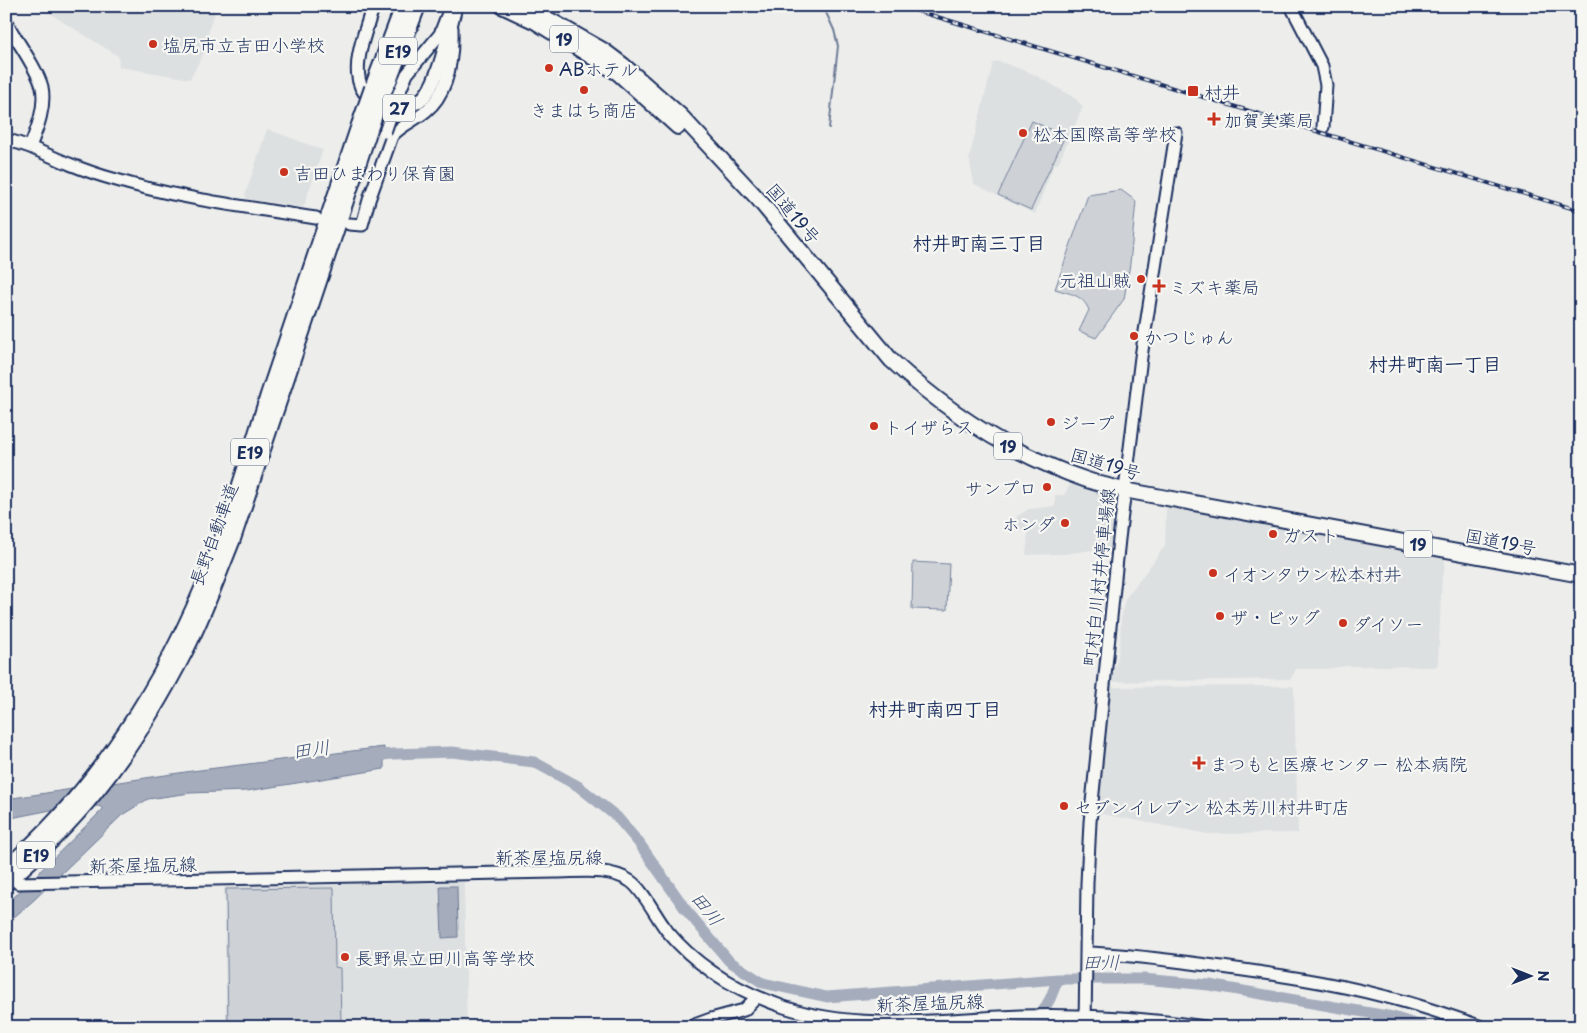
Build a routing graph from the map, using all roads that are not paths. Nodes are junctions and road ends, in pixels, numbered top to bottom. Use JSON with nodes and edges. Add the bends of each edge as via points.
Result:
{"nodes":[{"id":1,"x":374,"y":6,"type":"edge"},
{"id":2,"x":398,"y":6,"type":"edge"},
{"id":3,"x":403,"y":6,"type":"edge"},
{"id":4,"x":417,"y":6,"type":"edge"},
{"id":5,"x":502,"y":6,"type":"edge"},
{"id":6,"x":525,"y":6,"type":"edge"},
{"id":7,"x":1291,"y":6,"type":"edge"},
{"id":8,"x":453,"y":10,"type":"edge"},
{"id":9,"x":6,"y":22,"type":"edge"},
{"id":10,"x":377,"y":87,"type":"junction"},
{"id":11,"x":1323,"y":127,"type":"dead end"},
{"id":12,"x":1176,"y":133,"type":"dead end"},
{"id":13,"x":387,"y":136,"type":"junction"},
{"id":14,"x":6,"y":139,"type":"edge"},
{"id":15,"x":30,"y":147,"type":"junction"},
{"id":16,"x":735,"y":173,"type":"junction"},
{"id":17,"x":316,"y":218,"type":"dead end"},
{"id":18,"x":349,"y":224,"type":"dead end"},
{"id":19,"x":1124,"y":490,"type":"junction"},
{"id":20,"x":1581,"y":575,"type":"edge"},
{"id":21,"x":58,"y":825,"type":"junction"},
{"id":22,"x":6,"y":868,"type":"edge"},
{"id":23,"x":18,"y":883,"type":"edge"},
{"id":24,"x":1086,"y":955,"type":"junction"},
{"id":25,"x":757,"y":997,"type":"junction"},
{"id":26,"x":1085,"y":1017,"type":"edge"},
{"id":27,"x":688,"y":1027,"type":"edge"},
{"id":28,"x":1205,"y":1027,"type":"edge"},
{"id":29,"x":1482,"y":1027,"type":"edge"}],
"edges":[{"from":1,"to":8,"type":"main road","number":"27","via":[[357,60],[359,82],[373,99],[401,108],[419,101],[430,88]]},
{"from":2,"to":10,"type":"highway"},
{"from":3,"to":10,"type":"highway","name":"長野自動車道","number":"E19"},
{"from":4,"to":10,"type":"highway","name":"長野自動車道","number":"E19"},
{"from":5,"to":16,"type":"highway","name":"国道19号","number":"19","via":[[536,22],[618,73],[719,163]]},
{"from":6,"to":16,"type":"highway","name":"国道19号","number":"19","via":[[603,50],[623,65],[681,116]]},
{"from":7,"to":11,"type":"main road","via":[[1322,66],[1326,85]]},
{"from":8,"to":13,"type":"main road","bridge":true,"via":[[440,34],[407,74]]},
{"from":8,"to":13,"type":"main road","via":[[452,49],[447,75],[436,100],[420,116]]},
{"from":9,"to":15,"type":"main road","via":[[42,87],[38,125]]},
{"from":10,"to":21,"type":"highway","name":"長野自動車道","number":"E19","bridge":true,"via":[[230,548],[164,691],[109,764],[79,794]]},
{"from":12,"to":19,"type":"main road","name":"町村白川村井停車場線"},
{"from":13,"to":18,"type":"main road","via":[[362,225]]},
{"from":14,"to":15,"type":"main road"},
{"from":15,"to":17,"type":"main road","via":[[113,179],[217,202]]},
{"from":16,"to":19,"type":"highway","name":"国道19号","number":"19","via":[[878,345],[940,401],[983,432],[1038,461],[1089,481]]},
{"from":19,"to":20,"type":"highway","name":"国道19号","number":"19"},
{"from":19,"to":24,"type":"main road","name":"町村白川村井停車場線","via":[[1090,822]]},
{"from":21,"to":22,"type":"highway","name":"長野自動車道","number":"E19"},
{"from":21,"to":23,"type":"highway","name":"長野自動車道","number":"E19"},
{"from":23,"to":25,"type":"main road","name":"新茶屋塩尻線","via":[[608,872],[635,885],[668,931],[694,958],[716,976]]},
{"from":24,"to":26,"type":"main road","name":"町村白川村井停車場線"},
{"from":24,"to":29,"type":"main road","via":[[1132,956],[1215,966],[1333,986],[1395,999]]},
{"from":25,"to":26,"type":"main road","name":"新茶屋塩尻線","via":[[786,1008],[864,1022]]},
{"from":25,"to":27,"type":"main road","via":[[744,1010]]},
{"from":26,"to":28,"type":"main road","name":"新茶屋塩尻線","via":[[1137,1018]]}]}
